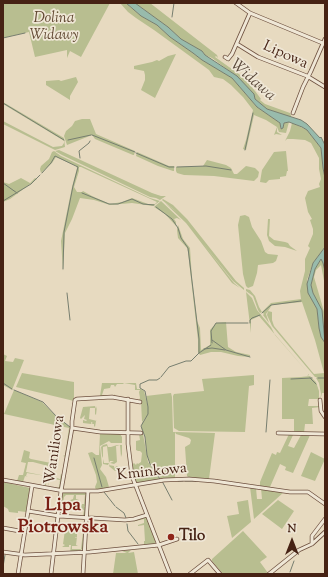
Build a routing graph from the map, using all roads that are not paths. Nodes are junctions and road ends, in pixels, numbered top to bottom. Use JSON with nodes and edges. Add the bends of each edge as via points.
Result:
{"nodes":[{"id":1,"x":236,"y":3,"type":"edge"},
{"id":2,"x":241,"y":5,"type":"edge"},
{"id":3,"x":250,"y":13,"type":"junction"},
{"id":4,"x":324,"y":42,"type":"edge"},
{"id":5,"x":237,"y":44,"type":"junction"},
{"id":6,"x":225,"y":57,"type":"dead end"},
{"id":7,"x":308,"y":77,"type":"junction"},
{"id":8,"x":325,"y":86,"type":"edge"},
{"id":9,"x":293,"y":113,"type":"dead end"},
{"id":10,"x":128,"y":399,"type":"junction"},
{"id":11,"x":320,"y":400,"type":"dead end"},
{"id":12,"x":140,"y":402,"type":"dead end"},
{"id":13,"x":325,"y":418,"type":"edge"},
{"id":14,"x":72,"y":428,"type":"junction"},
{"id":15,"x":128,"y":433,"type":"junction"},
{"id":16,"x":141,"y":433,"type":"dead end"},
{"id":17,"x":278,"y":433,"type":"dead end"},
{"id":18,"x":325,"y":434,"type":"edge"},
{"id":19,"x":3,"y":480,"type":"edge"},
{"id":20,"x":135,"y":485,"type":"junction"},
{"id":21,"x":32,"y":486,"type":"junction"},
{"id":22,"x":61,"y":491,"type":"junction"},
{"id":23,"x":88,"y":491,"type":"junction"},
{"id":24,"x":325,"y":504,"type":"edge"},
{"id":25,"x":28,"y":512,"type":"junction"},
{"id":26,"x":147,"y":515,"type":"junction"},
{"id":27,"x":58,"y":516,"type":"junction"},
{"id":28,"x":87,"y":518,"type":"junction"},
{"id":29,"x":325,"y":519,"type":"edge"},
{"id":30,"x":3,"y":528,"type":"edge"},
{"id":31,"x":25,"y":532,"type":"junction"},
{"id":32,"x":325,"y":532,"type":"edge"},
{"id":33,"x":177,"y":539,"type":"dead end"},
{"id":34,"x":312,"y":544,"type":"junction"},
{"id":35,"x":159,"y":545,"type":"junction"},
{"id":36,"x":3,"y":552,"type":"edge"},
{"id":37,"x":85,"y":553,"type":"junction"},
{"id":38,"x":54,"y":554,"type":"junction"},
{"id":39,"x":22,"y":555,"type":"junction"},
{"id":40,"x":18,"y":574,"type":"edge"},
{"id":41,"x":52,"y":574,"type":"edge"},
{"id":42,"x":83,"y":574,"type":"edge"},
{"id":43,"x":170,"y":574,"type":"edge"},
{"id":44,"x":190,"y":574,"type":"edge"},
{"id":45,"x":220,"y":574,"type":"edge"},
{"id":46,"x":269,"y":574,"type":"edge"}],
"edges":[{"from":1,"to":2,"type":"street"},
{"from":2,"to":3,"type":"street"},
{"from":3,"to":4,"type":"street"},
{"from":3,"to":5,"type":"street"},
{"from":4,"to":7,"type":"street"},
{"from":5,"to":6,"type":"street","via":[[228,59]]},
{"from":5,"to":7,"type":"street","name":"Lipowa","via":[[258,56]]},
{"from":7,"to":8,"type":"street","name":"Lipowa"},
{"from":7,"to":9,"type":"street"},
{"from":10,"to":12,"type":"street"},
{"from":10,"to":14,"type":"street","name":"Waniliowa","via":[[106,397],[75,400]]},
{"from":10,"to":15,"type":"street"},
{"from":11,"to":13,"type":"street"},
{"from":14,"to":15,"type":"street"},
{"from":14,"to":22,"type":"street","name":"Waniliowa"},
{"from":15,"to":16,"type":"street"},
{"from":15,"to":20,"type":"street"},
{"from":17,"to":18,"type":"street"},
{"from":19,"to":21,"type":"street","name":"Kminkowa"},
{"from":20,"to":23,"type":"street","name":"Kminkowa"},
{"from":20,"to":24,"type":"street","name":"Kminkowa","via":[[176,479],[220,481],[308,492]]},
{"from":20,"to":26,"type":"street"},
{"from":21,"to":22,"type":"street","name":"Kminkowa"},
{"from":21,"to":25,"type":"street"},
{"from":22,"to":23,"type":"street","name":"Kminkowa"},
{"from":22,"to":27,"type":"street","name":"Waniliowa"},
{"from":23,"to":28,"type":"street"},
{"from":25,"to":27,"type":"street"},
{"from":25,"to":31,"type":"street"},
{"from":26,"to":28,"type":"street","via":[[127,520]]},
{"from":26,"to":35,"type":"street"},
{"from":27,"to":28,"type":"street"},
{"from":27,"to":38,"type":"street","name":"Waniliowa"},
{"from":28,"to":37,"type":"street"},
{"from":29,"to":34,"type":"street","via":[[312,536]]},
{"from":30,"to":31,"type":"street"},
{"from":31,"to":39,"type":"street"},
{"from":32,"to":34,"type":"street"},
{"from":33,"to":35,"type":"street"},
{"from":34,"to":46,"type":"street","via":[[299,550]]},
{"from":35,"to":37,"type":"street"},
{"from":35,"to":43,"type":"street"},
{"from":36,"to":39,"type":"street"},
{"from":37,"to":38,"type":"street"},
{"from":37,"to":42,"type":"street"},
{"from":38,"to":39,"type":"street"},
{"from":38,"to":41,"type":"street","name":"Waniliowa"},
{"from":39,"to":40,"type":"street"},
{"from":44,"to":45,"type":"street","via":[[208,560]]}]}
